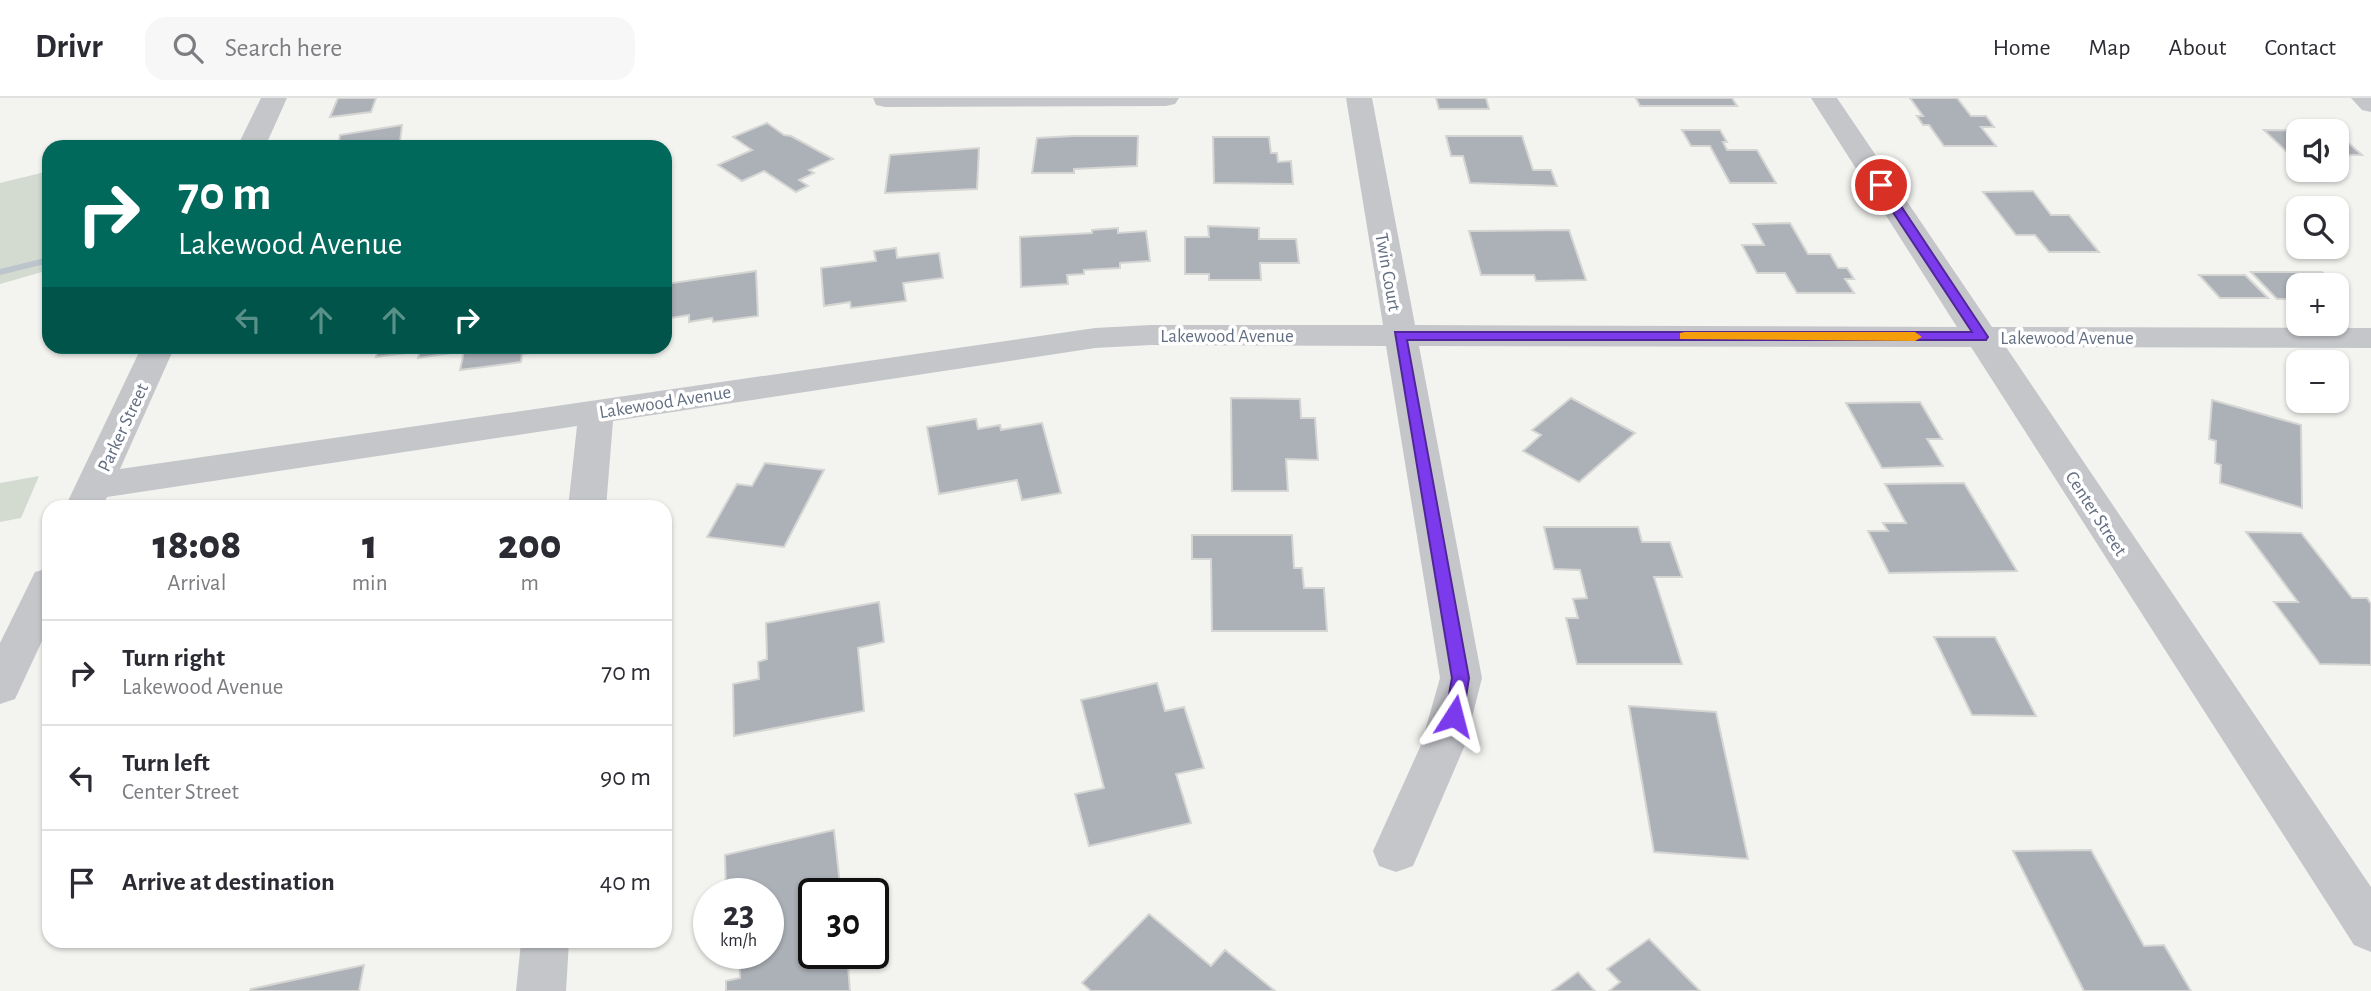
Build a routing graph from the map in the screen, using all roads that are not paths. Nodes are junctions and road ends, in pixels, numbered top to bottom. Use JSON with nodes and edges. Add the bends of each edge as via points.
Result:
{"nodes":[{"id":1,"x":274,"y":98,"type":"edge"},
{"id":2,"x":1166,"y":98,"type":"edge"},
{"id":3,"x":1359,"y":98,"type":"edge"},
{"id":4,"x":1824,"y":98,"type":"edge"},
{"id":5,"x":2364,"y":98,"type":"edge"},
{"id":6,"x":885,"y":99,"type":"edge"},
{"id":7,"x":2371,"y":104,"type":"edge"},
{"id":8,"x":254,"y":140,"type":"edge"},
{"id":9,"x":1400,"y":335,"type":"junction"},
{"id":10,"x":1981,"y":337,"type":"junction"},
{"id":11,"x":2371,"y":338,"type":"edge"},
{"id":12,"x":155,"y":354,"type":"edge"},
{"id":13,"x":596,"y":412,"type":"junction"},
{"id":14,"x":90,"y":497,"type":"edge"},
{"id":15,"x":588,"y":500,"type":"edge"},
{"id":16,"x":42,"y":598,"type":"edge"},
{"id":17,"x":0,"y":687,"type":"edge"},
{"id":18,"x":1396,"y":850,"type":"dead end"},
{"id":19,"x":2371,"y":929,"type":"edge"},
{"id":20,"x":545,"y":948,"type":"edge"},
{"id":21,"x":541,"y":991,"type":"edge"}],
"edges":[{"from":1,"to":8,"type":"street"},
{"from":2,"to":6,"type":"street"},
{"from":3,"to":9,"type":"street","name":"Twin Court"},
{"from":4,"to":10,"type":"street","name":"Center Street"},
{"from":5,"to":7,"type":"street"},
{"from":9,"to":10,"type":"street","name":"Lakewood Avenue"},
{"from":9,"to":13,"type":"street","name":"Lakewood Avenue","via":[[1095,338]]},
{"from":9,"to":18,"type":"street","name":"Twin Court","via":[[1461,678],[1443,751]]},
{"from":10,"to":11,"type":"street","name":"Lakewood Avenue"},
{"from":10,"to":19,"type":"street","name":"Center Street"},
{"from":12,"to":14,"type":"street","name":"Parker Street"},
{"from":13,"to":14,"type":"street","name":"Lakewood Avenue"},
{"from":13,"to":15,"type":"street"},
{"from":16,"to":17,"type":"street"},
{"from":20,"to":21,"type":"street"}]}
